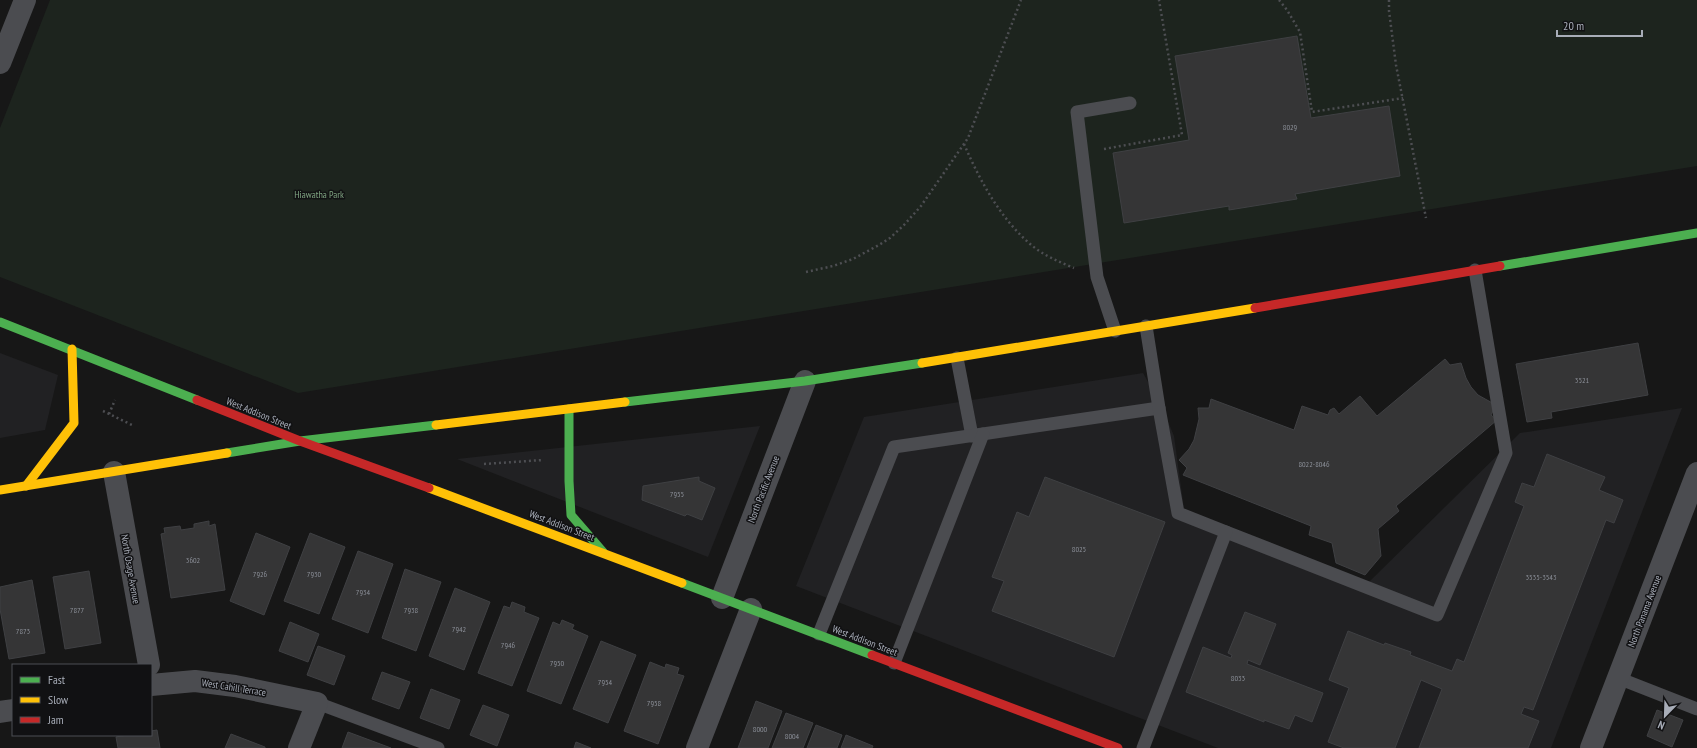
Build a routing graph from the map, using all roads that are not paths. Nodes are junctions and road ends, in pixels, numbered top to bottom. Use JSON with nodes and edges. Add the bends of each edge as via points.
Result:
{"nodes":[{"id":1,"x":24,"y":0,"type":"edge"},
{"id":2,"x":0,"y":63,"type":"edge"},
{"id":3,"x":1130,"y":103,"type":"dead end"},
{"id":4,"x":1697,"y":233,"type":"edge"},
{"id":5,"x":1475,"y":270,"type":"junction"},
{"id":6,"x":0,"y":322,"type":"edge"},
{"id":7,"x":1146,"y":326,"type":"junction"},
{"id":8,"x":1115,"y":331,"type":"junction"},
{"id":9,"x":72,"y":349,"type":"junction"},
{"id":10,"x":957,"y":358,"type":"junction"},
{"id":11,"x":804,"y":381,"type":"junction"},
{"id":12,"x":1159,"y":408,"type":"junction"},
{"id":13,"x":569,"y":409,"type":"junction"},
{"id":14,"x":978,"y":435,"type":"junction"},
{"id":15,"x":300,"y":442,"type":"junction"},
{"id":16,"x":114,"y":472,"type":"junction"},
{"id":17,"x":1697,"y":474,"type":"edge"},
{"id":18,"x":26,"y":486,"type":"junction"},
{"id":19,"x":0,"y":490,"type":"edge"},
{"id":20,"x":1226,"y":532,"type":"junction"},
{"id":21,"x":604,"y":553,"type":"junction"},
{"id":22,"x":722,"y":598,"type":"junction"},
{"id":23,"x":751,"y":609,"type":"junction"},
{"id":24,"x":819,"y":634,"type":"junction"},
{"id":25,"x":894,"y":663,"type":"junction"},
{"id":26,"x":148,"y":664,"type":"edge"},
{"id":27,"x":1618,"y":678,"type":"junction"},
{"id":28,"x":152,"y":679,"type":"edge"},
{"id":29,"x":316,"y":703,"type":"junction"},
{"id":30,"x":1697,"y":709,"type":"edge"},
{"id":31,"x":12,"y":710,"type":"edge"},
{"id":32,"x":0,"y":712,"type":"edge"},
{"id":33,"x":299,"y":748,"type":"edge"},
{"id":34,"x":438,"y":748,"type":"edge"},
{"id":35,"x":697,"y":748,"type":"edge"},
{"id":36,"x":1118,"y":748,"type":"edge"},
{"id":37,"x":1143,"y":748,"type":"edge"},
{"id":38,"x":1591,"y":748,"type":"edge"}],
"edges":[{"from":1,"to":2,"type":"street"},
{"from":3,"to":8,"type":"lane","via":[[1077,112],[1096,277]]},
{"from":4,"to":5,"type":"main road"},
{"from":5,"to":7,"type":"main road"},
{"from":5,"to":20,"type":"lane","via":[[1506,453],[1438,615]]},
{"from":6,"to":9,"type":"main road","name":"West Addison Street"},
{"from":7,"to":8,"type":"main road"},
{"from":7,"to":12,"type":"lane"},
{"from":8,"to":10,"type":"main road"},
{"from":9,"to":15,"type":"main road","name":"West Addison Street"},
{"from":9,"to":18,"type":"main road","via":[[74,423]]},
{"from":10,"to":11,"type":"main road"},
{"from":10,"to":14,"type":"lane"},
{"from":11,"to":13,"type":"main road"},
{"from":11,"to":22,"type":"street","name":"North Pacific Avenue"},
{"from":12,"to":14,"type":"lane"},
{"from":12,"to":20,"type":"lane","via":[[1178,513]]},
{"from":13,"to":15,"type":"main road"},
{"from":13,"to":21,"type":"main road","via":[[571,515]]},
{"from":14,"to":24,"type":"lane","via":[[894,447]]},
{"from":14,"to":25,"type":"lane"},
{"from":15,"to":16,"type":"main road"},
{"from":15,"to":21,"type":"main road","name":"West Addison Street"},
{"from":16,"to":18,"type":"main road"},
{"from":16,"to":26,"type":"street","name":"North Osage Avenue"},
{"from":17,"to":27,"type":"street","name":"North Panama Avenue"},
{"from":18,"to":19,"type":"main road"},
{"from":20,"to":37,"type":"lane"},
{"from":21,"to":22,"type":"main road","name":"West Addison Street"},
{"from":22,"to":23,"type":"main road","name":"West Addison Street"},
{"from":23,"to":24,"type":"main road","name":"West Addison Street"},
{"from":23,"to":35,"type":"street"},
{"from":24,"to":25,"type":"main road","name":"West Addison Street"},
{"from":25,"to":36,"type":"main road","name":"West Addison Street"},
{"from":27,"to":30,"type":"lane"},
{"from":27,"to":38,"type":"street","name":"North Panama Avenue"},
{"from":28,"to":29,"type":"street","name":"West Cahill Terrace","via":[[235,686]]},
{"from":29,"to":33,"type":"street"},
{"from":29,"to":34,"type":"lane"},
{"from":31,"to":32,"type":"street"}]}
